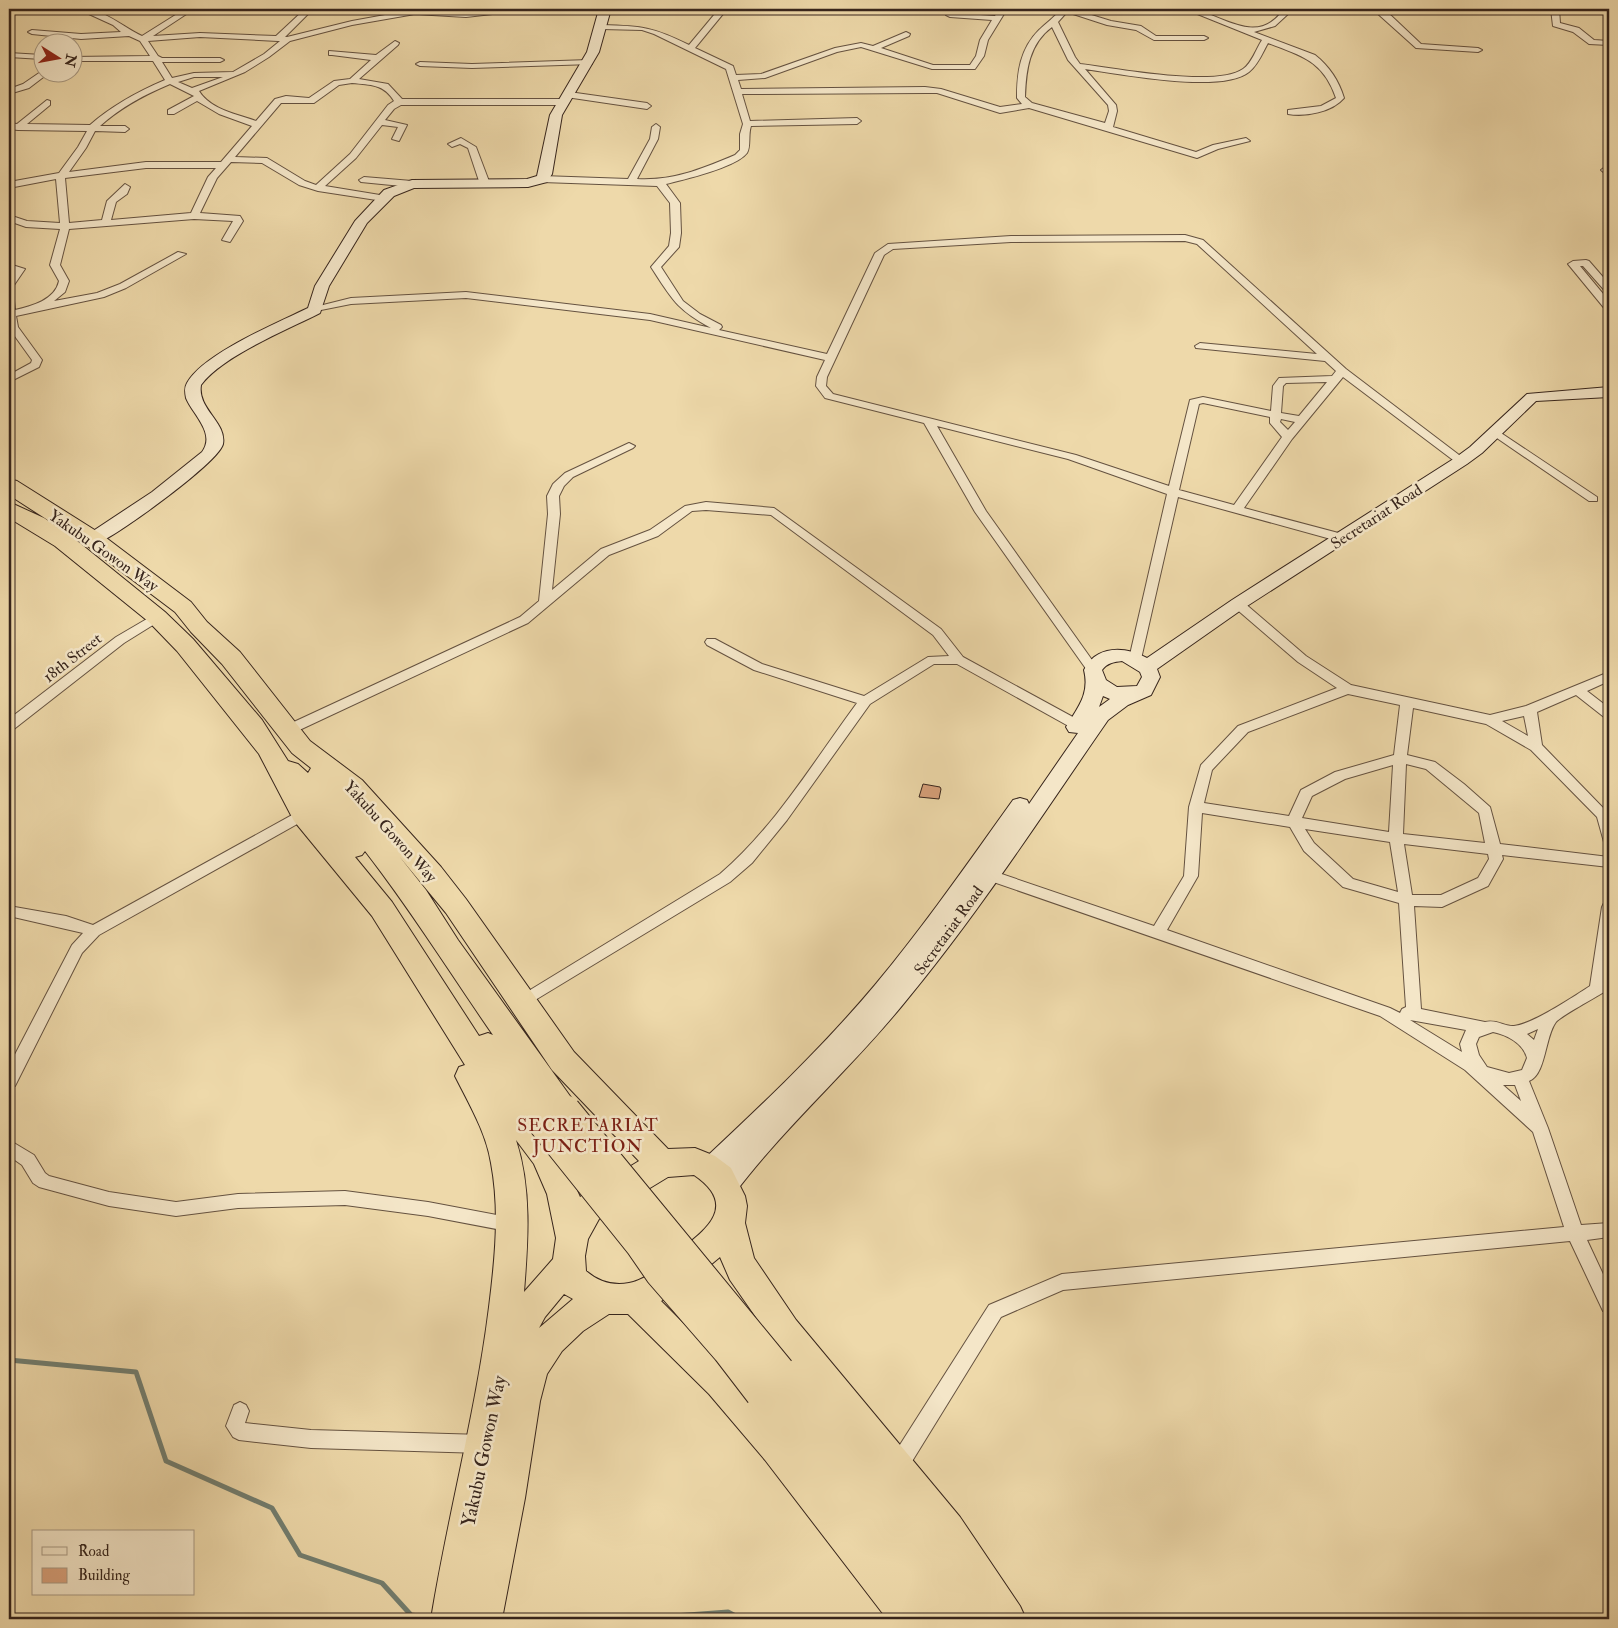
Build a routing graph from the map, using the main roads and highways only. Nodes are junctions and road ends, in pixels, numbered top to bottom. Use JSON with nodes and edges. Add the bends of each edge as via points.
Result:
{"nodes":[{"id":1,"x":9,"y":486,"type":"edge"},
{"id":2,"x":9,"y":509,"type":"edge"},
{"id":3,"x":295,"y":738,"type":"junction"},
{"id":4,"x":270,"y":750,"type":"junction"},
{"id":5,"x":337,"y":855,"type":"junction"},
{"id":6,"x":555,"y":1117,"type":"junction"},
{"id":7,"x":662,"y":1164,"type":"junction"},
{"id":8,"x":729,"y":1223,"type":"junction"},
{"id":9,"x":570,"y":1250,"type":"junction"},
{"id":10,"x":620,"y":1298,"type":"junction"},
{"id":11,"x":498,"y":1372,"type":"junction"},
{"id":12,"x":770,"y":1382,"type":"junction"},
{"id":13,"x":469,"y":1609,"type":"edge"},
{"id":14,"x":910,"y":1619,"type":"edge"},
{"id":15,"x":938,"y":1619,"type":"edge"},
{"id":16,"x":970,"y":1619,"type":"edge"},
{"id":17,"x":1007,"y":1619,"type":"edge"}],
"edges":[{"from":1,"to":3,"type":"highway","name":"Yakubu Gowon Way","via":[[93,539],[183,607],[232,658]]},
{"from":2,"to":4,"type":"highway","name":"Yakubu Gowon Way","via":[[63,541],[157,617],[220,686]]},
{"from":3,"to":6,"type":"highway","via":[[416,897]]},
{"from":3,"to":7,"type":"highway","name":"Yakubu Gowon Way","via":[[353,787],[431,874],[563,1061]]},
{"from":4,"to":5,"type":"highway","name":"Yakubu Gowon Way","via":[[303,814]]},
{"from":4,"to":6,"type":"highway","via":[[310,791],[418,935],[502,1065]]},
{"from":5,"to":9,"type":"highway","name":"Yakubu Gowon Way","via":[[392,924],[500,1096],[546,1156],[563,1194]]},
{"from":5,"to":11,"type":"highway","via":[[390,948],[463,1062],[492,1119],[507,1163],[512,1225]]},
{"from":6,"to":12,"type":"highway","bridge":true,"via":[[662,1272],[729,1350]]},
{"from":7,"to":8,"type":"highway","via":[[694,1162],[727,1167],[731,1202]]},
{"from":7,"to":9,"type":"highway","via":[[588,1209],[578,1220]]},
{"from":8,"to":10,"type":"highway","name":"Yakubu Gowon Way","via":[[715,1243],[657,1288]]},
{"from":8,"to":17,"type":"highway","via":[[742,1269],[774,1315],[896,1470],[948,1530]]},
{"from":9,"to":10,"type":"highway","via":[[570,1276],[575,1283],[596,1295]]},
{"from":9,"to":11,"type":"highway","name":"Yakubu Gowon Way","via":[[533,1306]]},
{"from":10,"to":13,"type":"highway","name":"Yakubu Gowon Way","via":[[570,1318],[544,1348],[529,1375],[521,1401],[514,1457]]},
{"from":10,"to":14,"type":"highway","via":[[701,1359],[777,1448]]},
{"from":11,"to":13,"type":"highway","name":"Yakubu Gowon Way","via":[[483,1444]]},
{"from":12,"to":15,"type":"highway","via":[[867,1524]]},
{"from":12,"to":16,"type":"highway"}]}
